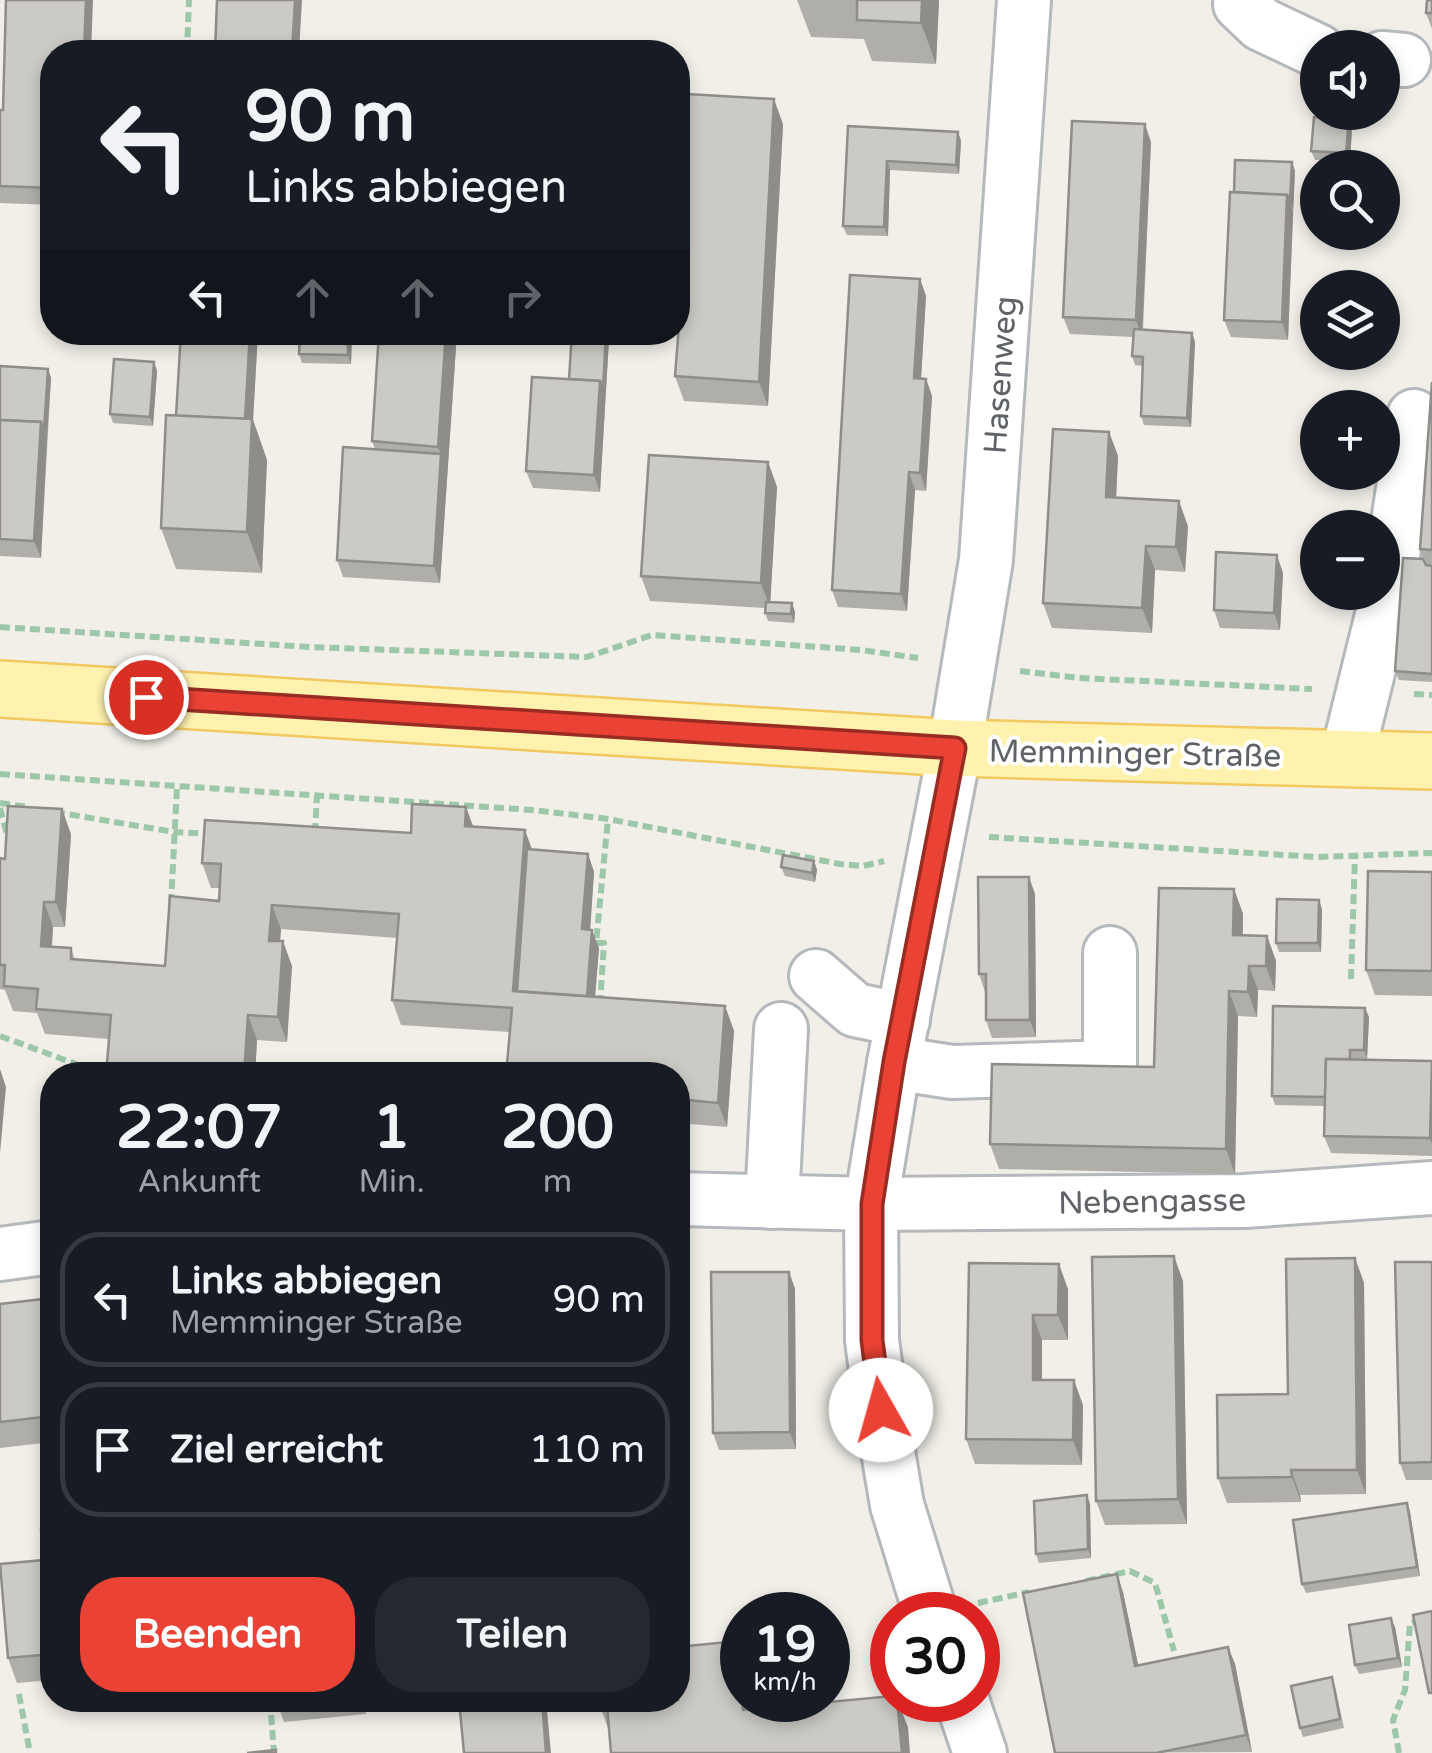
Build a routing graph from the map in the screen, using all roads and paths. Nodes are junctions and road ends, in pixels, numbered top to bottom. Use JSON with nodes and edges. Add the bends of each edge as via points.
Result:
{"nodes":[{"id":1,"x":189,"y":0,"type":"edge"},
{"id":2,"x":1024,"y":0,"type":"edge"},
{"id":3,"x":1261,"y":9,"type":"edge"},
{"id":4,"x":1300,"y":38,"type":"edge"},
{"id":5,"x":187,"y":40,"type":"edge"},
{"id":6,"x":1414,"y":416,"type":"dead end"},
{"id":7,"x":0,"y":627,"type":"edge"},
{"id":8,"x":1382,"y":662,"type":"junction"},
{"id":9,"x":969,"y":665,"type":"junction"},
{"id":10,"x":0,"y":689,"type":"edge"},
{"id":11,"x":1432,"y":695,"type":"edge"},
{"id":12,"x":955,"y":748,"type":"junction"},
{"id":13,"x":1347,"y":757,"type":"junction"},
{"id":14,"x":1432,"y":761,"type":"edge"},
{"id":15,"x":0,"y":774,"type":"edge"},
{"id":16,"x":176,"y":787,"type":"junction"},
{"id":17,"x":317,"y":795,"type":"junction"},
{"id":18,"x":0,"y":805,"type":"edge"},
{"id":19,"x":608,"y":818,"type":"junction"},
{"id":20,"x":174,"y":832,"type":"junction"},
{"id":21,"x":227,"y":835,"type":"edge"},
{"id":22,"x":315,"y":841,"type":"edge"},
{"id":23,"x":936,"y":848,"type":"junction"},
{"id":24,"x":9,"y":850,"type":"edge"},
{"id":25,"x":1355,"y":854,"type":"junction"},
{"id":26,"x":1432,"y":854,"type":"edge"},
{"id":27,"x":170,"y":911,"type":"edge"},
{"id":28,"x":1110,"y":953,"type":"dead end"},
{"id":29,"x":816,"y":976,"type":"dead end"},
{"id":30,"x":1351,"y":980,"type":"dead end"},
{"id":31,"x":599,"y":1016,"type":"edge"},
{"id":32,"x":781,"y":1029,"type":"dead end"},
{"id":33,"x":0,"y":1036,"type":"edge"},
{"id":34,"x":898,"y":1041,"type":"junction"},
{"id":35,"x":71,"y":1062,"type":"edge"},
{"id":36,"x":1432,"y":1188,"type":"edge"},
{"id":37,"x":690,"y":1199,"type":"edge"},
{"id":38,"x":772,"y":1202,"type":"junction"},
{"id":39,"x":872,"y":1204,"type":"junction"},
{"id":40,"x":40,"y":1249,"type":"edge"},
{"id":41,"x":0,"y":1254,"type":"edge"},
{"id":42,"x":1076,"y":1582,"type":"edge"},
{"id":43,"x":1040,"y":1590,"type":"edge"},
{"id":44,"x":924,"y":1592,"type":"edge"},
{"id":45,"x":1000,"y":1599,"type":"edge"},
{"id":46,"x":1432,"y":1618,"type":"edge"},
{"id":47,"x":1174,"y":1651,"type":"dead end"},
{"id":48,"x":18,"y":1694,"type":"edge"},
{"id":49,"x":271,"y":1712,"type":"edge"},
{"id":50,"x":969,"y":1722,"type":"edge"},
{"id":51,"x":30,"y":1753,"type":"edge"},
{"id":52,"x":274,"y":1753,"type":"edge"},
{"id":53,"x":980,"y":1753,"type":"edge"},
{"id":54,"x":1399,"y":1753,"type":"edge"}],
"edges":[{"from":1,"to":5,"type":"path"},
{"from":2,"to":9,"type":"street","name":"Hasenweg","via":[[989,523]]},
{"from":3,"to":4,"type":"street"},
{"from":6,"to":8,"type":"street","via":[[1396,595]]},
{"from":7,"to":9,"type":"path","via":[[586,657],[652,634]]},
{"from":8,"to":9,"type":"path","via":[[1079,678]]},
{"from":8,"to":11,"type":"path"},
{"from":8,"to":13,"type":"street"},
{"from":9,"to":12,"type":"street","name":"Hasenweg"},
{"from":10,"to":12,"type":"main road","name":"Memminger Straße"},
{"from":12,"to":13,"type":"main road","name":"Memminger Straße"},
{"from":12,"to":23,"type":"street","name":"Hasenweg"},
{"from":13,"to":14,"type":"main road","name":"Memminger Straße"},
{"from":15,"to":16,"type":"path"},
{"from":16,"to":17,"type":"path"},
{"from":16,"to":20,"type":"path"},
{"from":17,"to":19,"type":"path"},
{"from":17,"to":22,"type":"path"},
{"from":18,"to":20,"type":"path"},
{"from":18,"to":24,"type":"path"},
{"from":19,"to":23,"type":"path","via":[[840,864],[864,866]]},
{"from":19,"to":31,"type":"path","via":[[596,942],[604,943]]},
{"from":20,"to":21,"type":"path"},
{"from":20,"to":27,"type":"path"},
{"from":23,"to":25,"type":"path","via":[[986,837]]},
{"from":23,"to":34,"type":"street","name":"Hasenweg"},
{"from":25,"to":26,"type":"path"},
{"from":25,"to":30,"type":"path"},
{"from":28,"to":34,"type":"street","via":[[1110,1067],[952,1072]]},
{"from":29,"to":34,"type":"street"},
{"from":32,"to":38,"type":"street"},
{"from":33,"to":35,"type":"path"},
{"from":34,"to":39,"type":"street","name":"Hasenweg"},
{"from":36,"to":39,"type":"street","name":"Nebengasse","via":[[1244,1200]]},
{"from":37,"to":38,"type":"street","name":"Nebengasse"},
{"from":38,"to":39,"type":"street","name":"Nebengasse"},
{"from":39,"to":44,"type":"street","name":"Hasenweg","via":[[872,1340],[881,1410],[897,1505]]},
{"from":40,"to":41,"type":"street"},
{"from":42,"to":47,"type":"path","via":[[1130,1571],[1156,1583]]},
{"from":43,"to":45,"type":"path"},
{"from":46,"to":54,"type":"path","via":[[1410,1623],[1405,1690],[1393,1720]]},
{"from":48,"to":51,"type":"path"},
{"from":49,"to":52,"type":"path"},
{"from":50,"to":53,"type":"street"}]}
